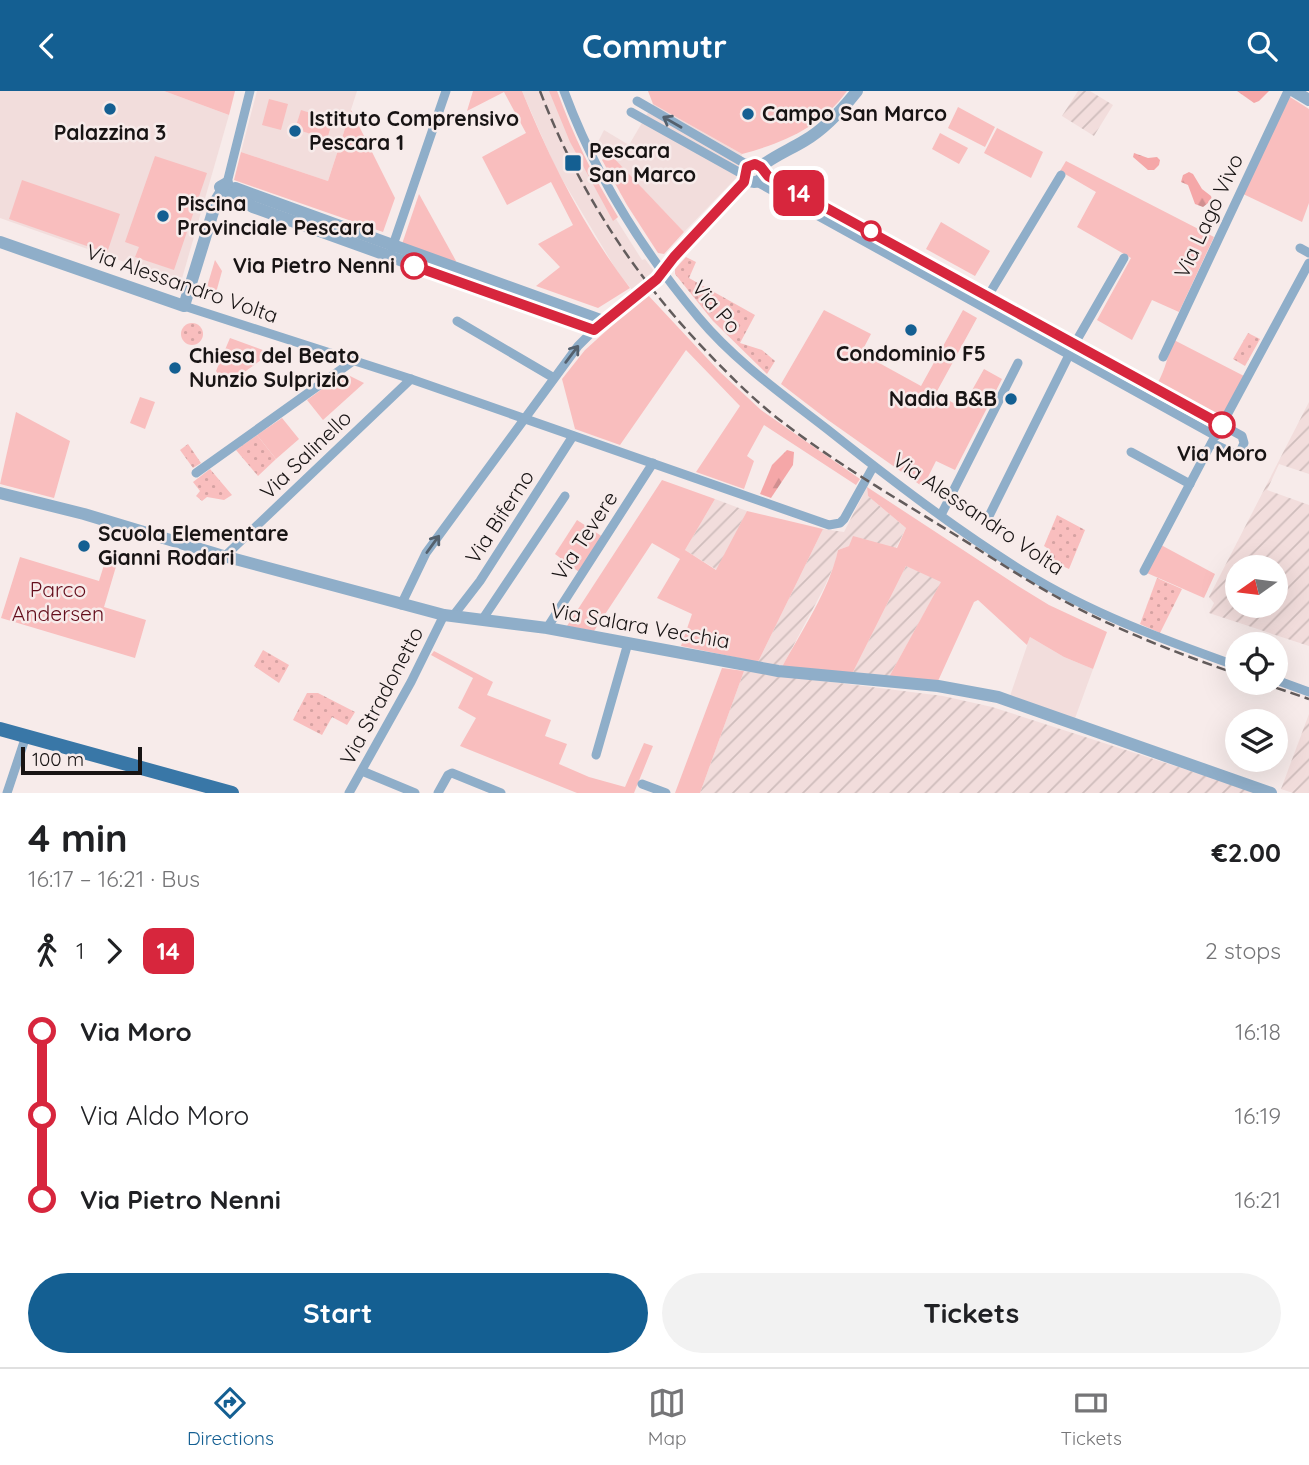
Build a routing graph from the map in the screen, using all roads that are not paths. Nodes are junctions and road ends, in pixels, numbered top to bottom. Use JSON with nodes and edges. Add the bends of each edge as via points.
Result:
{"nodes":[{"id":1,"x":250,"y":91,"type":"edge"},
{"id":2,"x":446,"y":91,"type":"edge"},
{"id":3,"x":564,"y":91,"type":"edge"},
{"id":4,"x":857,"y":91,"type":"edge"},
{"id":5,"x":1288,"y":91,"type":"edge"},
{"id":6,"x":1294,"y":91,"type":"edge"},
{"id":7,"x":1309,"y":100,"type":"edge"},
{"id":8,"x":637,"y":101,"type":"dead end"},
{"id":9,"x":631,"y":113,"type":"dead end"},
{"id":10,"x":754,"y":173,"type":"junction"},
{"id":11,"x":1060,"y":175,"type":"dead end"},
{"id":12,"x":227,"y":188,"type":"junction"},
{"id":13,"x":0,"y":242,"type":"edge"},
{"id":14,"x":391,"y":251,"type":"junction"},
{"id":15,"x":1124,"y":258,"type":"dead end"},
{"id":16,"x":1309,"y":263,"type":"edge"},
{"id":17,"x":663,"y":271,"type":"junction"},
{"id":18,"x":988,"y":296,"type":"junction"},
{"id":19,"x":184,"y":306,"type":"junction"},
{"id":20,"x":457,"y":321,"type":"dead end"},
{"id":21,"x":598,"y":325,"type":"junction"},
{"id":22,"x":1074,"y":345,"type":"junction"},
{"id":23,"x":1069,"y":355,"type":"junction"},
{"id":24,"x":1163,"y":357,"type":"dead end"},
{"id":25,"x":353,"y":361,"type":"junction"},
{"id":26,"x":1018,"y":363,"type":"dead end"},
{"id":27,"x":554,"y":378,"type":"junction"},
{"id":28,"x":411,"y":379,"type":"junction"},
{"id":29,"x":524,"y":419,"type":"junction"},
{"id":30,"x":1222,"y":425,"type":"junction"},
{"id":31,"x":573,"y":436,"type":"junction"},
{"id":32,"x":1214,"y":439,"type":"junction"},
{"id":33,"x":1131,"y":452,"type":"dead end"},
{"id":34,"x":653,"y":463,"type":"junction"},
{"id":35,"x":873,"y":467,"type":"junction"},
{"id":36,"x":196,"y":473,"type":"dead end"},
{"id":37,"x":1190,"y":484,"type":"junction"},
{"id":38,"x":0,"y":493,"type":"edge"},
{"id":39,"x":565,"y":496,"type":"dead end"},
{"id":40,"x":941,"y":515,"type":"junction"},
{"id":41,"x":988,"y":518,"type":"dead end"},
{"id":42,"x":225,"y":556,"type":"junction"},
{"id":43,"x":1143,"y":571,"type":"dead end"},
{"id":44,"x":401,"y":605,"type":"junction"},
{"id":45,"x":448,"y":616,"type":"junction"},
{"id":46,"x":482,"y":620,"type":"junction"},
{"id":47,"x":547,"y":628,"type":"junction"},
{"id":48,"x":628,"y":643,"type":"junction"},
{"id":49,"x":1225,"y":661,"type":"edge"},
{"id":50,"x":1288,"y":684,"type":"edge"},
{"id":51,"x":1309,"y":692,"type":"edge"},
{"id":52,"x":0,"y":729,"type":"edge"},
{"id":53,"x":26,"y":736,"type":"junction"},
{"id":54,"x":596,"y":755,"type":"dead end"},
{"id":55,"x":362,"y":771,"type":"junction"},
{"id":56,"x":642,"y":783,"type":"dead end"},
{"id":57,"x":7,"y":793,"type":"edge"},
{"id":58,"x":232,"y":793,"type":"edge"},
{"id":59,"x":349,"y":793,"type":"edge"},
{"id":60,"x":415,"y":793,"type":"edge"},
{"id":61,"x":438,"y":793,"type":"edge"},
{"id":62,"x":501,"y":793,"type":"edge"},
{"id":63,"x":666,"y":793,"type":"edge"},
{"id":64,"x":1271,"y":793,"type":"edge"}],
"edges":[{"from":1,"to":12,"type":"street"},
{"from":2,"to":14,"type":"street"},
{"from":3,"to":17,"type":"street","name":"Via Po","via":[[604,181]]},
{"from":4,"to":10,"type":"street","via":[[817,132],[769,159]]},
{"from":5,"to":24,"type":"street","name":"Via Lago Vivo"},
{"from":6,"to":7,"type":"street"},
{"from":10,"to":8,"type":"street","one_way":true},
{"from":9,"to":10,"type":"street"},
{"from":10,"to":17,"type":"street"},
{"from":10,"to":18,"type":"street","via":[[768,176]]},
{"from":10,"to":23,"type":"street"},
{"from":11,"to":18,"type":"street"},
{"from":12,"to":14,"type":"street"},
{"from":12,"to":19,"type":"street","via":[[217,199]]},
{"from":13,"to":19,"type":"street","name":"Via Alessandro Volta"},
{"from":14,"to":21,"type":"street"},
{"from":15,"to":22,"type":"street"},
{"from":16,"to":30,"type":"street"},
{"from":17,"to":21,"type":"street"},
{"from":17,"to":35,"type":"street","name":"Via Po","via":[[700,319],[754,373]]},
{"from":18,"to":22,"type":"street"},
{"from":19,"to":25,"type":"street","name":"Via Alessandro Volta"},
{"from":20,"to":27,"type":"street"},
{"from":27,"to":21,"type":"street","one_way":true},
{"from":22,"to":23,"type":"street"},
{"from":22,"to":30,"type":"street"},
{"from":23,"to":32,"type":"street"},
{"from":23,"to":41,"type":"street"},
{"from":25,"to":28,"type":"street","name":"Via Alessandro Volta"},
{"from":25,"to":36,"type":"street"},
{"from":26,"to":40,"type":"street"},
{"from":27,"to":29,"type":"street"},
{"from":28,"to":29,"type":"street","name":"Via Alessandro Volta"},
{"from":28,"to":42,"type":"street","name":"Via Salinello"},
{"from":29,"to":31,"type":"street","name":"Via Alessandro Volta"},
{"from":44,"to":29,"type":"street","one_way":true,"via":[[426,553]]},
{"from":30,"to":32,"type":"street"},
{"from":30,"to":32,"type":"street","via":[[1242,436],[1240,452],[1229,452]]},
{"from":31,"to":34,"type":"street","name":"Via Alessandro Volta"},
{"from":31,"to":45,"type":"street","name":"Via Biferno","via":[[480,580]]},
{"from":32,"to":37,"type":"street"},
{"from":33,"to":37,"type":"street"},
{"from":34,"to":35,"type":"street","name":"Via Alessandro Volta","via":[[829,525],[844,519]]},
{"from":34,"to":47,"type":"street","name":"Via Tevere"},
{"from":35,"to":40,"type":"street","name":"Via Alessandro Volta"},
{"from":37,"to":43,"type":"street"},
{"from":38,"to":42,"type":"street","name":"Via Salara Vecchia"},
{"from":39,"to":46,"type":"street"},
{"from":40,"to":49,"type":"street","name":"Via Alessandro Volta","via":[[1025,573],[1114,619]]},
{"from":42,"to":44,"type":"street","name":"Via Salara Vecchia"},
{"from":44,"to":45,"type":"street","name":"Via Salara Vecchia"},
{"from":45,"to":46,"type":"street","name":"Via Salara Vecchia"},
{"from":45,"to":55,"type":"street","name":"Via Stradonetto"},
{"from":46,"to":47,"type":"street","name":"Via Salara Vecchia"},
{"from":47,"to":48,"type":"street","name":"Via Salara Vecchia"},
{"from":48,"to":54,"type":"street"},
{"from":48,"to":64,"type":"street","name":"Via Salara Vecchia","via":[[778,671],[938,686],[998,697]]},
{"from":50,"to":51,"type":"street"},
{"from":52,"to":53,"type":"main road"},
{"from":53,"to":57,"type":"street"},
{"from":53,"to":58,"type":"main road"},
{"from":55,"to":59,"type":"street","name":"Via Stradonetto"},
{"from":55,"to":60,"type":"street"},
{"from":56,"to":63,"type":"street"},
{"from":61,"to":62,"type":"street","via":[[452,773]]}]}
